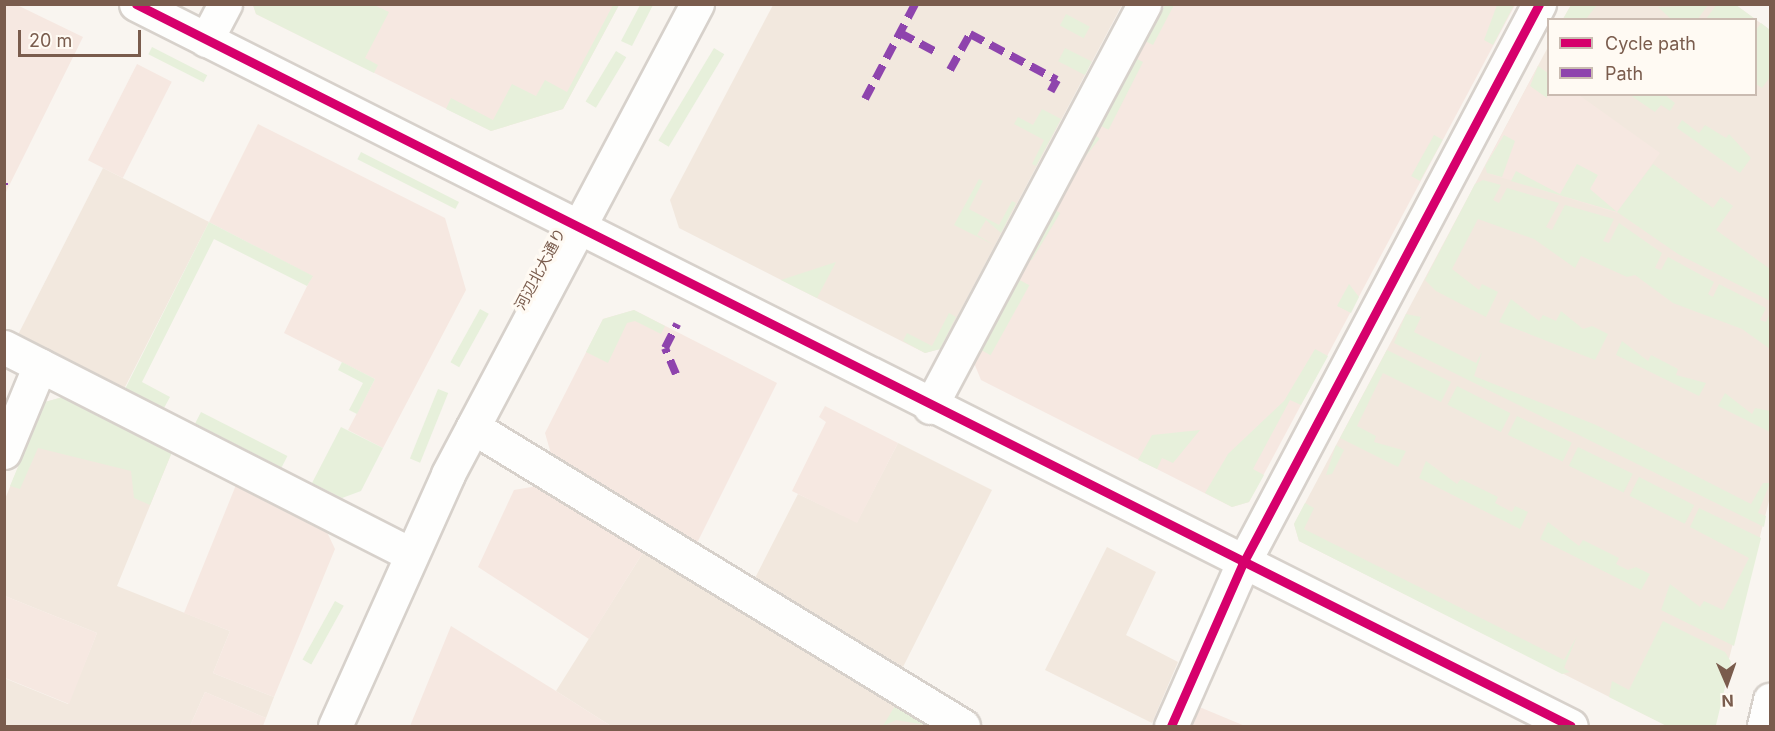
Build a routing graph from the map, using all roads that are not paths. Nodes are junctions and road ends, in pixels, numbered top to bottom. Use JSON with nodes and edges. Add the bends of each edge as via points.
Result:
{"nodes":[{"id":1,"x":136,"y":4,"type":"edge"},
{"id":2,"x":225,"y":4,"type":"edge"},
{"id":3,"x":697,"y":4,"type":"edge"},
{"id":4,"x":1144,"y":4,"type":"edge"},
{"id":5,"x":1539,"y":4,"type":"edge"},
{"id":6,"x":206,"y":40,"type":"junction"},
{"id":7,"x":578,"y":229,"type":"junction"},
{"id":8,"x":4,"y":346,"type":"edge"},
{"id":9,"x":40,"y":365,"type":"junction"},
{"id":10,"x":930,"y":407,"type":"junction"},
{"id":11,"x":473,"y":427,"type":"junction"},
{"id":12,"x":4,"y":452,"type":"edge"},
{"id":13,"x":409,"y":553,"type":"junction"},
{"id":14,"x":1242,"y":565,"type":"junction"},
{"id":15,"x":1770,"y":700,"type":"edge"},
{"id":16,"x":335,"y":726,"type":"edge"},
{"id":17,"x":963,"y":726,"type":"edge"},
{"id":18,"x":1171,"y":726,"type":"edge"},
{"id":19,"x":1571,"y":726,"type":"edge"},
{"id":20,"x":1764,"y":726,"type":"edge"}],
"edges":[{"from":1,"to":6,"type":"street"},
{"from":2,"to":6,"type":"street"},
{"from":3,"to":7,"type":"street","name":"河辺北大通り"},
{"from":4,"to":10,"type":"street"},
{"from":5,"to":14,"type":"street"},
{"from":6,"to":7,"type":"street"},
{"from":7,"to":10,"type":"street"},
{"from":7,"to":11,"type":"street","name":"河辺北大通り"},
{"from":8,"to":9,"type":"street"},
{"from":9,"to":12,"type":"street"},
{"from":9,"to":13,"type":"street"},
{"from":10,"to":14,"type":"street"},
{"from":11,"to":13,"type":"street","name":"河辺北大通り"},
{"from":11,"to":17,"type":"street"},
{"from":13,"to":16,"type":"street","name":"河辺北大通り"},
{"from":14,"to":18,"type":"street"},
{"from":14,"to":19,"type":"street"},
{"from":15,"to":20,"type":"street"}]}
